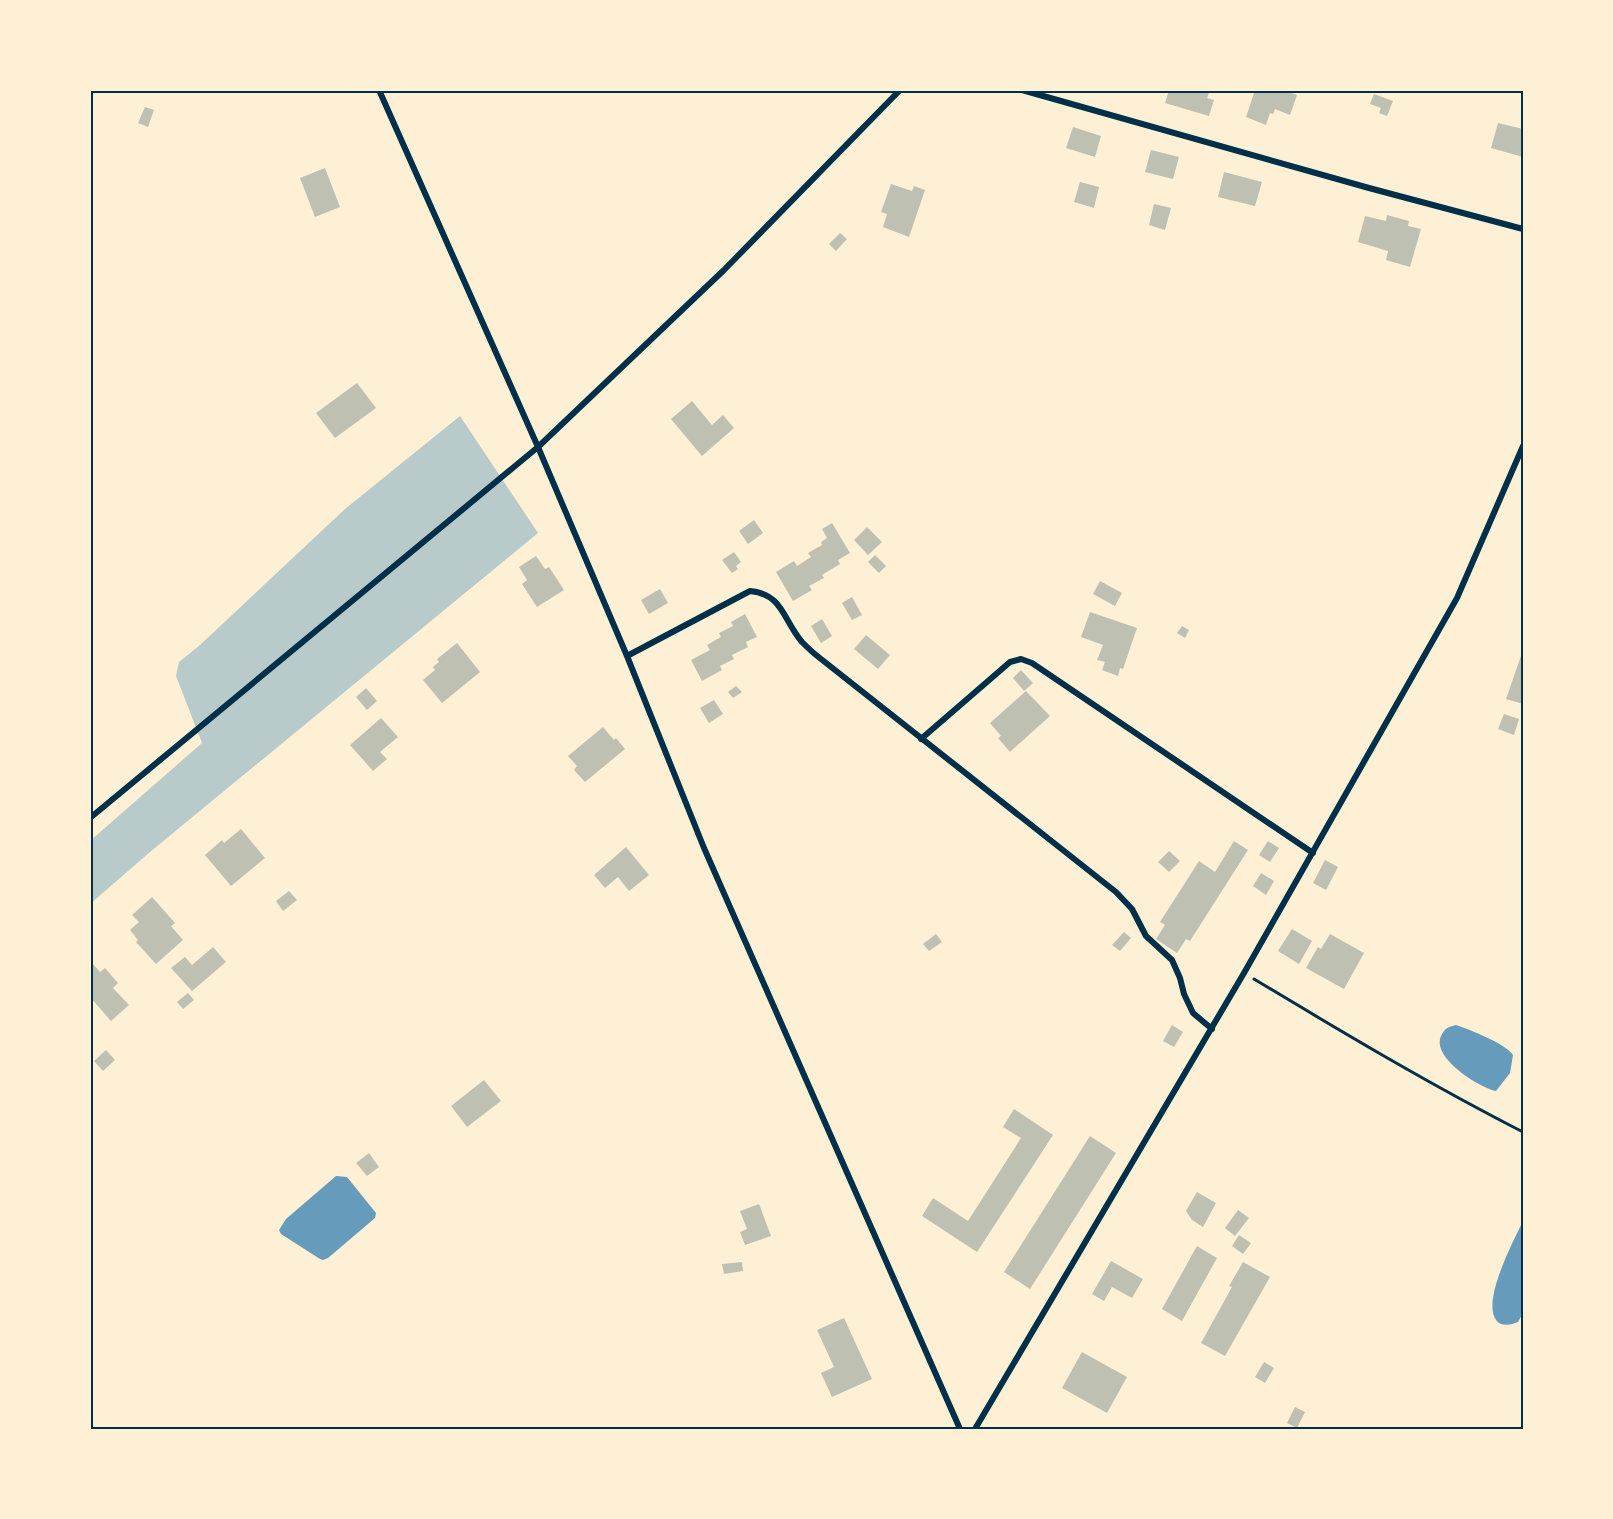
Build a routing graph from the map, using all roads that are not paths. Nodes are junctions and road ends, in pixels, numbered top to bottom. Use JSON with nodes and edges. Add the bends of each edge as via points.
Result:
{"nodes":[{"id":1,"x":379,"y":90,"type":"edge"},
{"id":2,"x":900,"y":90,"type":"edge"},
{"id":3,"x":1022,"y":90,"type":"edge"},
{"id":4,"x":1523,"y":229,"type":"edge"},
{"id":5,"x":1523,"y":446,"type":"edge"},
{"id":6,"x":538,"y":447,"type":"junction"},
{"id":7,"x":627,"y":656,"type":"junction"},
{"id":8,"x":921,"y":738,"type":"junction"},
{"id":9,"x":90,"y":818,"type":"edge"},
{"id":10,"x":1313,"y":853,"type":"junction"},
{"id":11,"x":1212,"y":1029,"type":"junction"},
{"id":12,"x":960,"y":1429,"type":"edge"},
{"id":13,"x":975,"y":1429,"type":"edge"}],
"edges":[{"from":1,"to":6,"type":"street"},
{"from":2,"to":6,"type":"street","via":[[724,270]]},
{"from":3,"to":4,"type":"street"},
{"from":5,"to":10,"type":"street","via":[[1457,598]]},
{"from":6,"to":7,"type":"street"},
{"from":6,"to":9,"type":"street"},
{"from":7,"to":8,"type":"street","via":[[750,591],[762,592],[774,599],[801,642]]},
{"from":7,"to":12,"type":"street","via":[[704,848]]},
{"from":8,"to":10,"type":"street","via":[[1010,662],[1021,659]]},
{"from":8,"to":11,"type":"street","via":[[1116,892],[1132,909],[1146,936],[1172,960],[1193,1013]]},
{"from":10,"to":11,"type":"street"},
{"from":11,"to":13,"type":"street"}]}
